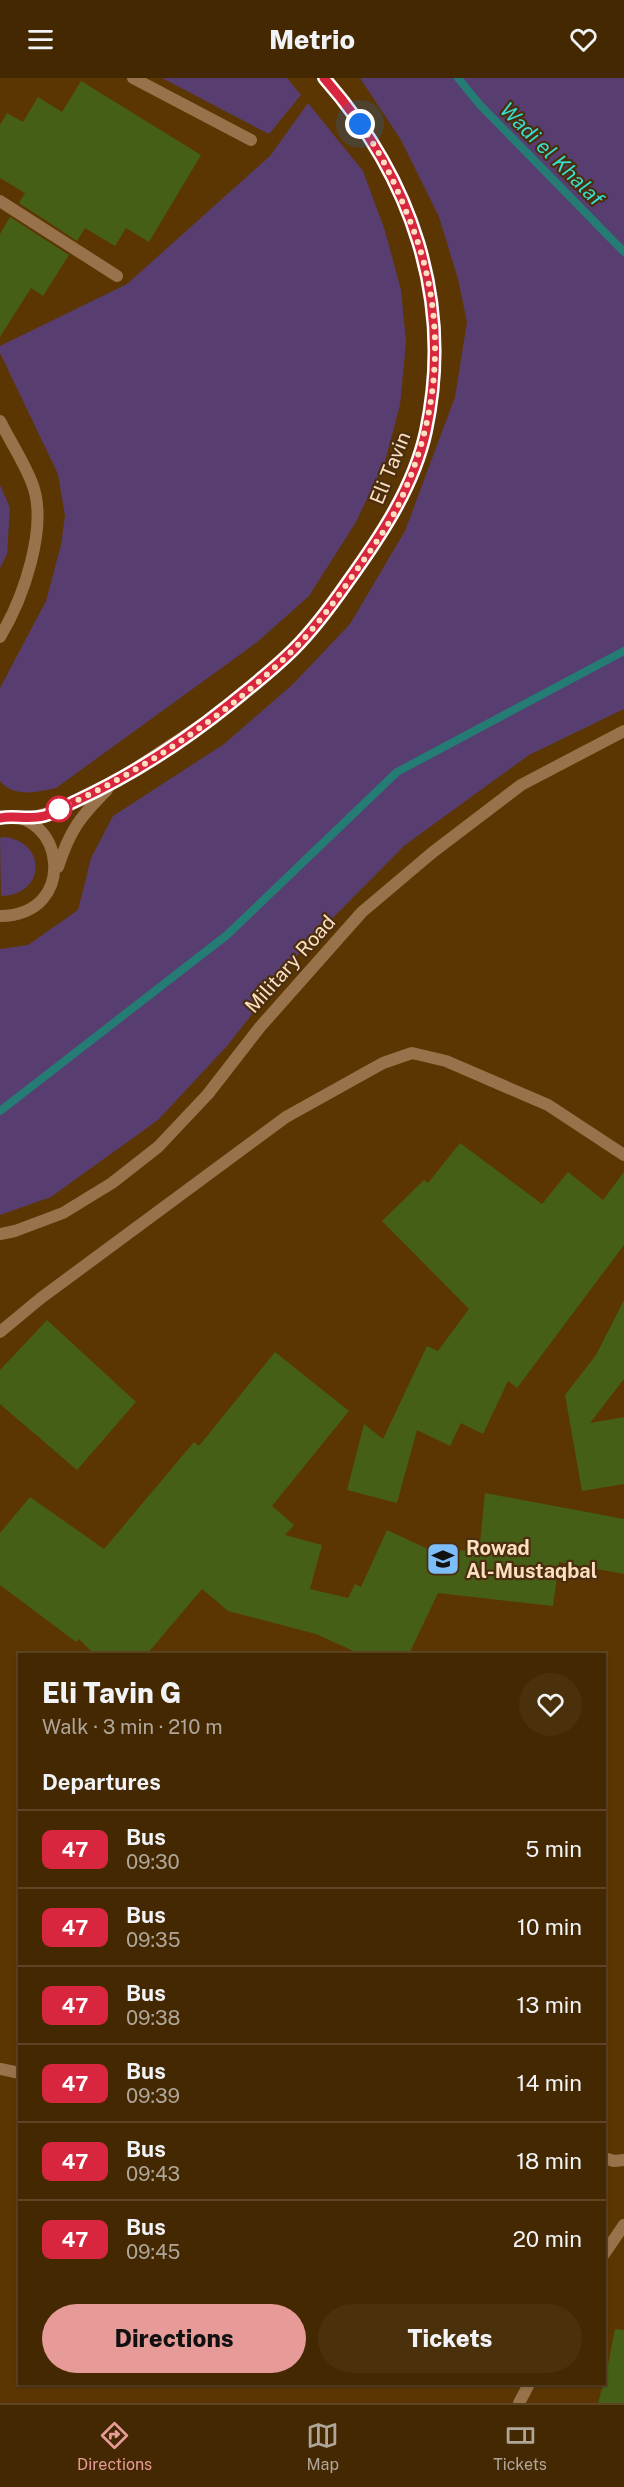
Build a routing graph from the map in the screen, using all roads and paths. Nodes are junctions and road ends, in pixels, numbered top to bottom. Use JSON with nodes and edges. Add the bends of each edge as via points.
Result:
{"nodes":[{"id":1,"x":133,"y":78,"type":"edge"},
{"id":2,"x":324,"y":78,"type":"edge"},
{"id":3,"x":251,"y":140,"type":"dead end"},
{"id":4,"x":0,"y":201,"type":"edge"},
{"id":5,"x":117,"y":276,"type":"dead end"},
{"id":6,"x":0,"y":422,"type":"edge"},
{"id":7,"x":0,"y":637,"type":"edge"},
{"id":8,"x":624,"y":731,"type":"edge"},
{"id":9,"x":117,"y":780,"type":"junction"},
{"id":10,"x":1,"y":816,"type":"edge"},
{"id":11,"x":22,"y":819,"type":"junction"},
{"id":12,"x":55,"y":873,"type":"junction"},
{"id":13,"x":0,"y":916,"type":"edge"},
{"id":14,"x":624,"y":1155,"type":"edge"},
{"id":15,"x":0,"y":1234,"type":"edge"},
{"id":16,"x":0,"y":1332,"type":"edge"},
{"id":17,"x":0,"y":2069,"type":"edge"},
{"id":18,"x":18,"y":2073,"type":"edge"},
{"id":19,"x":606,"y":2159,"type":"edge"},
{"id":20,"x":624,"y":2160,"type":"edge"},
{"id":21,"x":624,"y":2225,"type":"edge"},
{"id":22,"x":606,"y":2251,"type":"edge"},
{"id":23,"x":528,"y":2385,"type":"edge"},
{"id":24,"x":519,"y":2403,"type":"edge"}],
"edges":[{"from":1,"to":3,"type":"street"},
{"from":2,"to":9,"type":"street","name":"Eli Tavin","via":[[370,138],[393,178],[430,284],[436,336],[426,432],[395,512],[327,611],[295,648],[209,721]]},
{"from":4,"to":5,"type":"street"},
{"from":6,"to":7,"type":"street","via":[[32,483],[38,506],[29,572]]},
{"from":8,"to":15,"type":"street","name":"Military Road","via":[[520,785],[362,912],[158,1148],[63,1213]]},
{"from":9,"to":11,"type":"street","name":"Eli Tavin","via":[[45,815]]},
{"from":9,"to":12,"type":"street","name":"Eli Tavin","via":[[68,836]]},
{"from":10,"to":11,"type":"street"},
{"from":11,"to":12,"type":"street","via":[[37,827],[48,840]]},
{"from":12,"to":13,"type":"street","name":"Eli Tavin","via":[[42,901],[14,916]]},
{"from":14,"to":16,"type":"street","via":[[548,1105],[446,1061],[412,1053],[383,1063],[286,1116]]},
{"from":17,"to":18,"type":"street"},
{"from":19,"to":20,"type":"street"},
{"from":21,"to":22,"type":"street"},
{"from":23,"to":24,"type":"street"}]}
